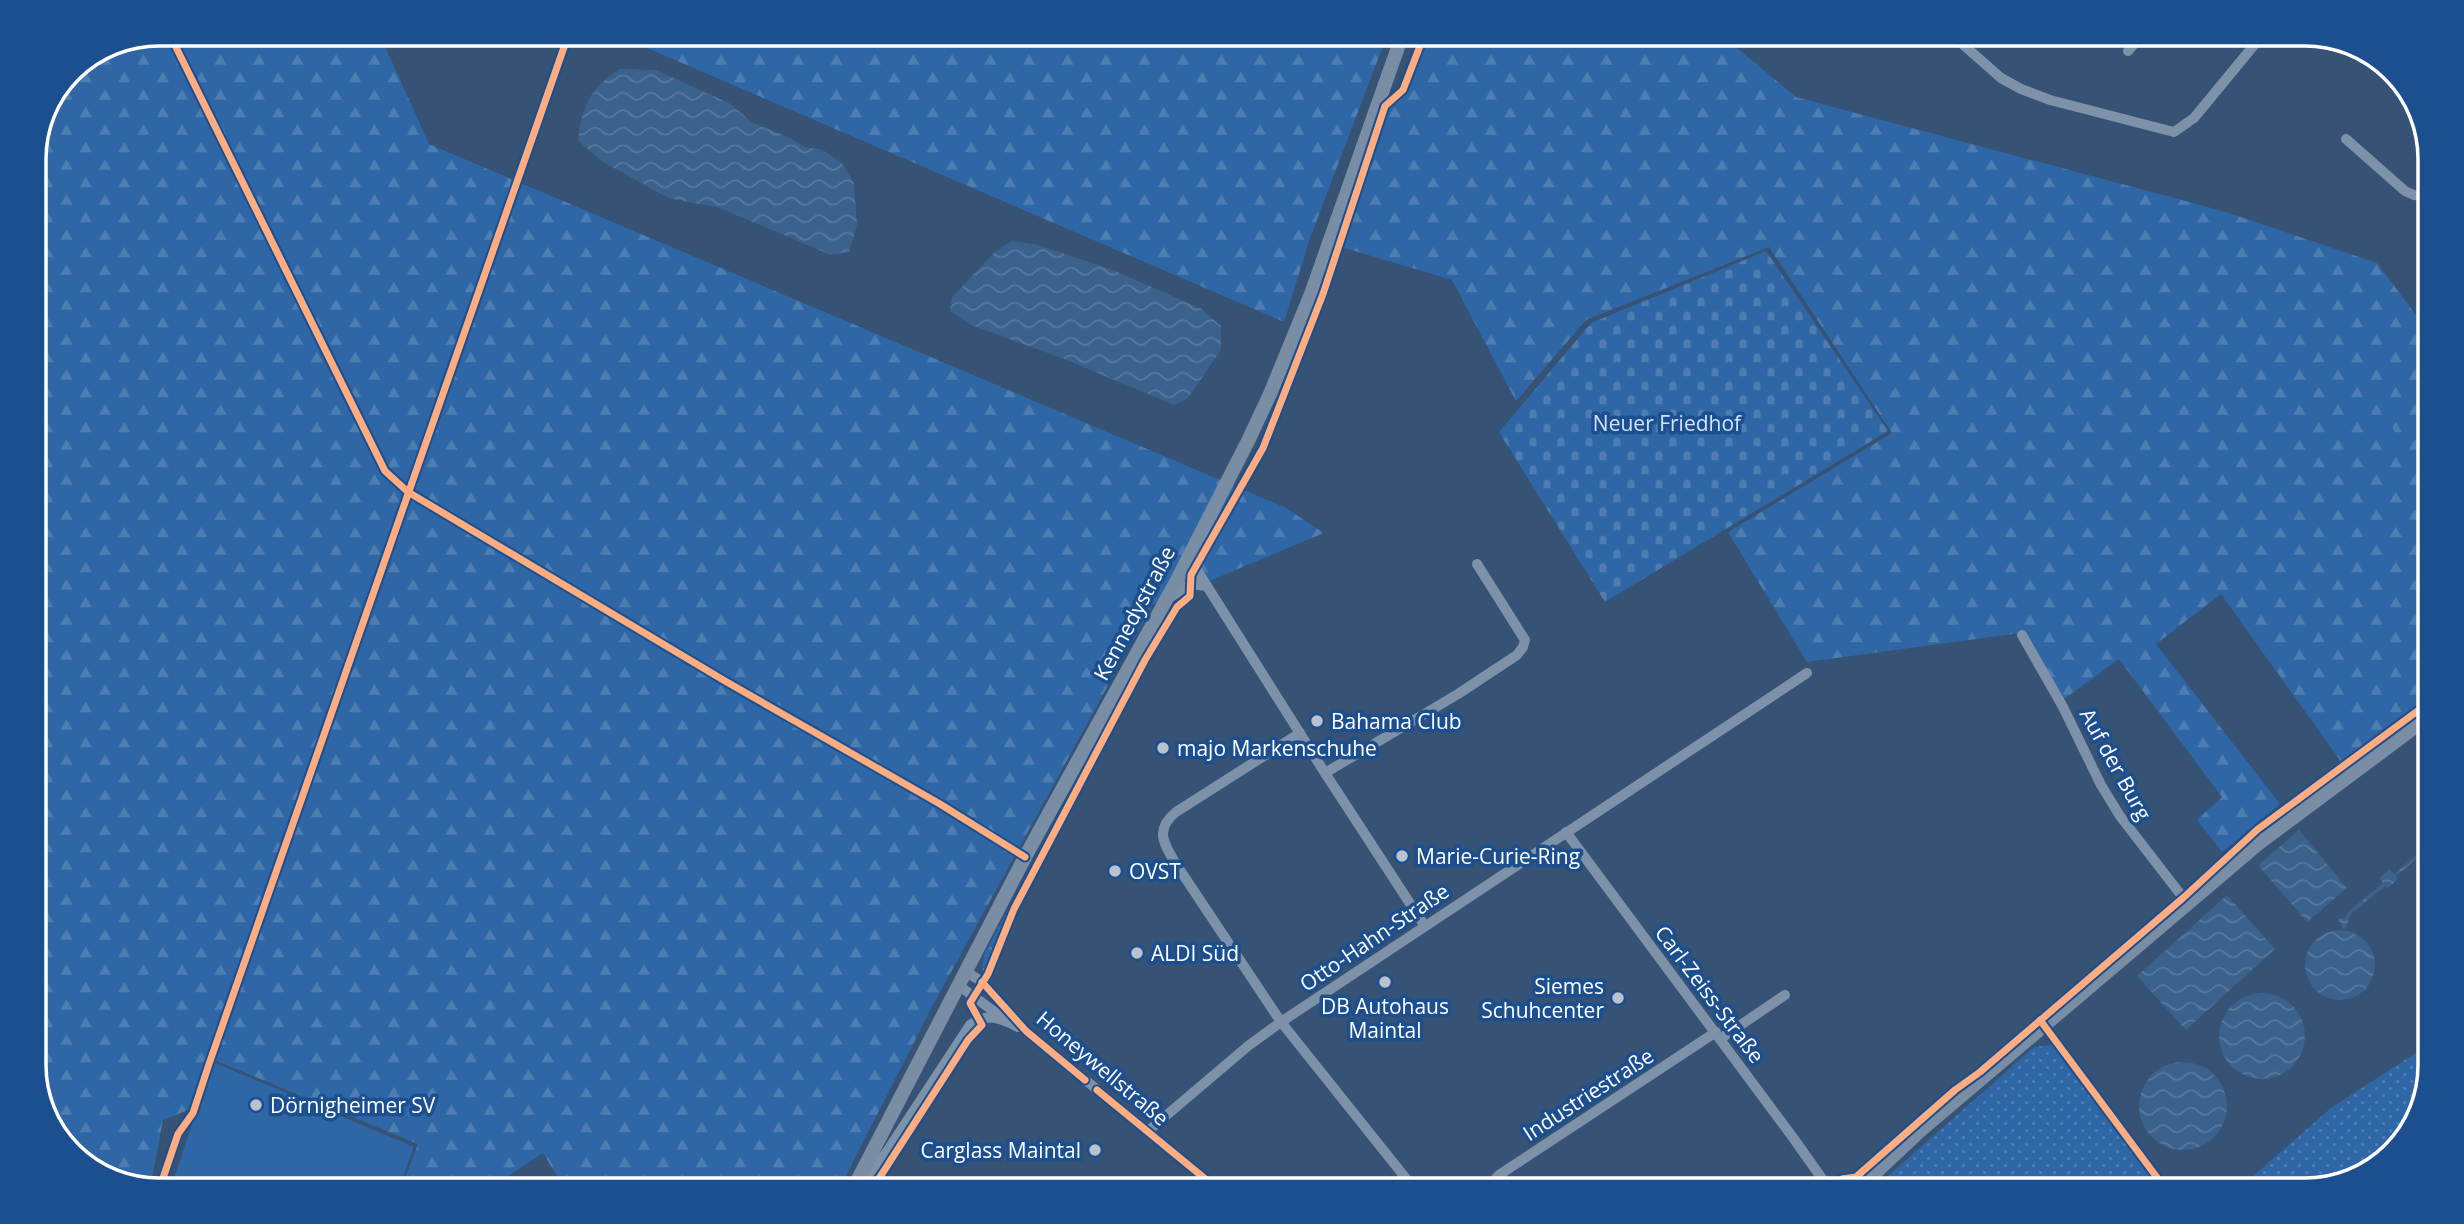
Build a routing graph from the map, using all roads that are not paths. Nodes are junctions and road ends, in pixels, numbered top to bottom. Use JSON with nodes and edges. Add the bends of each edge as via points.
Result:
{"nodes":[{"id":1,"x":1398,"y":46,"type":"edge"},
{"id":2,"x":1965,"y":46,"type":"edge"},
{"id":3,"x":2132,"y":46,"type":"edge"},
{"id":4,"x":2253,"y":46,"type":"edge"},
{"id":5,"x":2128,"y":51,"type":"dead end"},
{"id":6,"x":2346,"y":139,"type":"dead end"},
{"id":7,"x":2418,"y":195,"type":"edge"},
{"id":8,"x":1188,"y":556,"type":"junction"},
{"id":9,"x":1477,"y":564,"type":"dead end"},
{"id":10,"x":1207,"y":586,"type":"junction"},
{"id":11,"x":1164,"y":602,"type":"junction"},
{"id":12,"x":2022,"y":635,"type":"dead end"},
{"id":13,"x":1807,"y":673,"type":"dead end"},
{"id":14,"x":2418,"y":725,"type":"edge"},
{"id":15,"x":1300,"y":733,"type":"junction"},
{"id":16,"x":1325,"y":773,"type":"junction"},
{"id":17,"x":1566,"y":832,"type":"junction"},
{"id":18,"x":2188,"y":904,"type":"junction"},
{"id":19,"x":1424,"y":925,"type":"junction"},
{"id":20,"x":961,"y":978,"type":"junction"},
{"id":21,"x":1785,"y":995,"type":"dead end"},
{"id":22,"x":1008,"y":1021,"type":"junction"},
{"id":23,"x":1282,"y":1022,"type":"junction"},
{"id":24,"x":1026,"y":1031,"type":"junction"},
{"id":25,"x":1718,"y":1035,"type":"junction"},
{"id":26,"x":1148,"y":1131,"type":"junction"},
{"id":27,"x":178,"y":1134,"type":"dead end"},
{"id":28,"x":163,"y":1178,"type":"edge"},
{"id":29,"x":860,"y":1178,"type":"edge"},
{"id":30,"x":864,"y":1178,"type":"edge"},
{"id":31,"x":1204,"y":1178,"type":"edge"},
{"id":32,"x":1406,"y":1178,"type":"edge"},
{"id":33,"x":1496,"y":1178,"type":"edge"},
{"id":34,"x":1819,"y":1178,"type":"edge"},
{"id":35,"x":1870,"y":1178,"type":"edge"}],
"edges":[{"from":1,"to":8,"type":"main road","name":"Kennedystraße","via":[[1301,321],[1259,418]]},
{"from":2,"to":4,"type":"street","via":[[2021,89],[2174,132],[2194,118]]},
{"from":3,"to":5,"type":"street"},
{"from":6,"to":7,"type":"street","via":[[2405,191]]},
{"from":8,"to":10,"type":"street"},
{"from":8,"to":11,"type":"main road","name":"Kennedystraße"},
{"from":9,"to":16,"type":"street","via":[[1525,640],[1523,648],[1458,694]]},
{"from":10,"to":11,"type":"street","via":[[1190,584]]},
{"from":10,"to":15,"type":"street"},
{"from":11,"to":20,"type":"main road","name":"Kennedystraße"},
{"from":12,"to":18,"type":"street","name":"Auf der Burg","via":[[2120,816]]},
{"from":13,"to":17,"type":"street","name":"Otto-Hahn-Straße"},
{"from":14,"to":18,"type":"main road","via":[[2258,844]]},
{"from":15,"to":16,"type":"street"},
{"from":15,"to":23,"type":"street","via":[[1176,812],[1162,833],[1165,847]]},
{"from":16,"to":19,"type":"street"},
{"from":17,"to":19,"type":"street","name":"Otto-Hahn-Straße"},
{"from":17,"to":25,"type":"street","name":"Carl-Zeiss-Straße"},
{"from":18,"to":35,"type":"main road"},
{"from":19,"to":23,"type":"street","name":"Otto-Hahn-Straße"},
{"from":20,"to":22,"type":"street","name":"Honeywellstraße"},
{"from":20,"to":24,"type":"street","name":"Honeywellstraße","via":[[986,986]]},
{"from":20,"to":29,"type":"main road","name":"Kennedystraße"},
{"from":21,"to":25,"type":"street","name":"Industriestraße"},
{"from":22,"to":24,"type":"street"},
{"from":22,"to":30,"type":"street","name":"Kennedystraße","via":[[987,1016],[964,1032],[891,1147]]},
{"from":23,"to":26,"type":"street","name":"Otto-Hahn-Straße"},
{"from":23,"to":32,"type":"street"},
{"from":24,"to":26,"type":"street","name":"Honeywellstraße"},
{"from":25,"to":33,"type":"street","name":"Industriestraße"},
{"from":25,"to":34,"type":"street","name":"Carl-Zeiss-Straße"},
{"from":26,"to":31,"type":"street","name":"Honeywellstraße"},
{"from":27,"to":28,"type":"street"}]}
